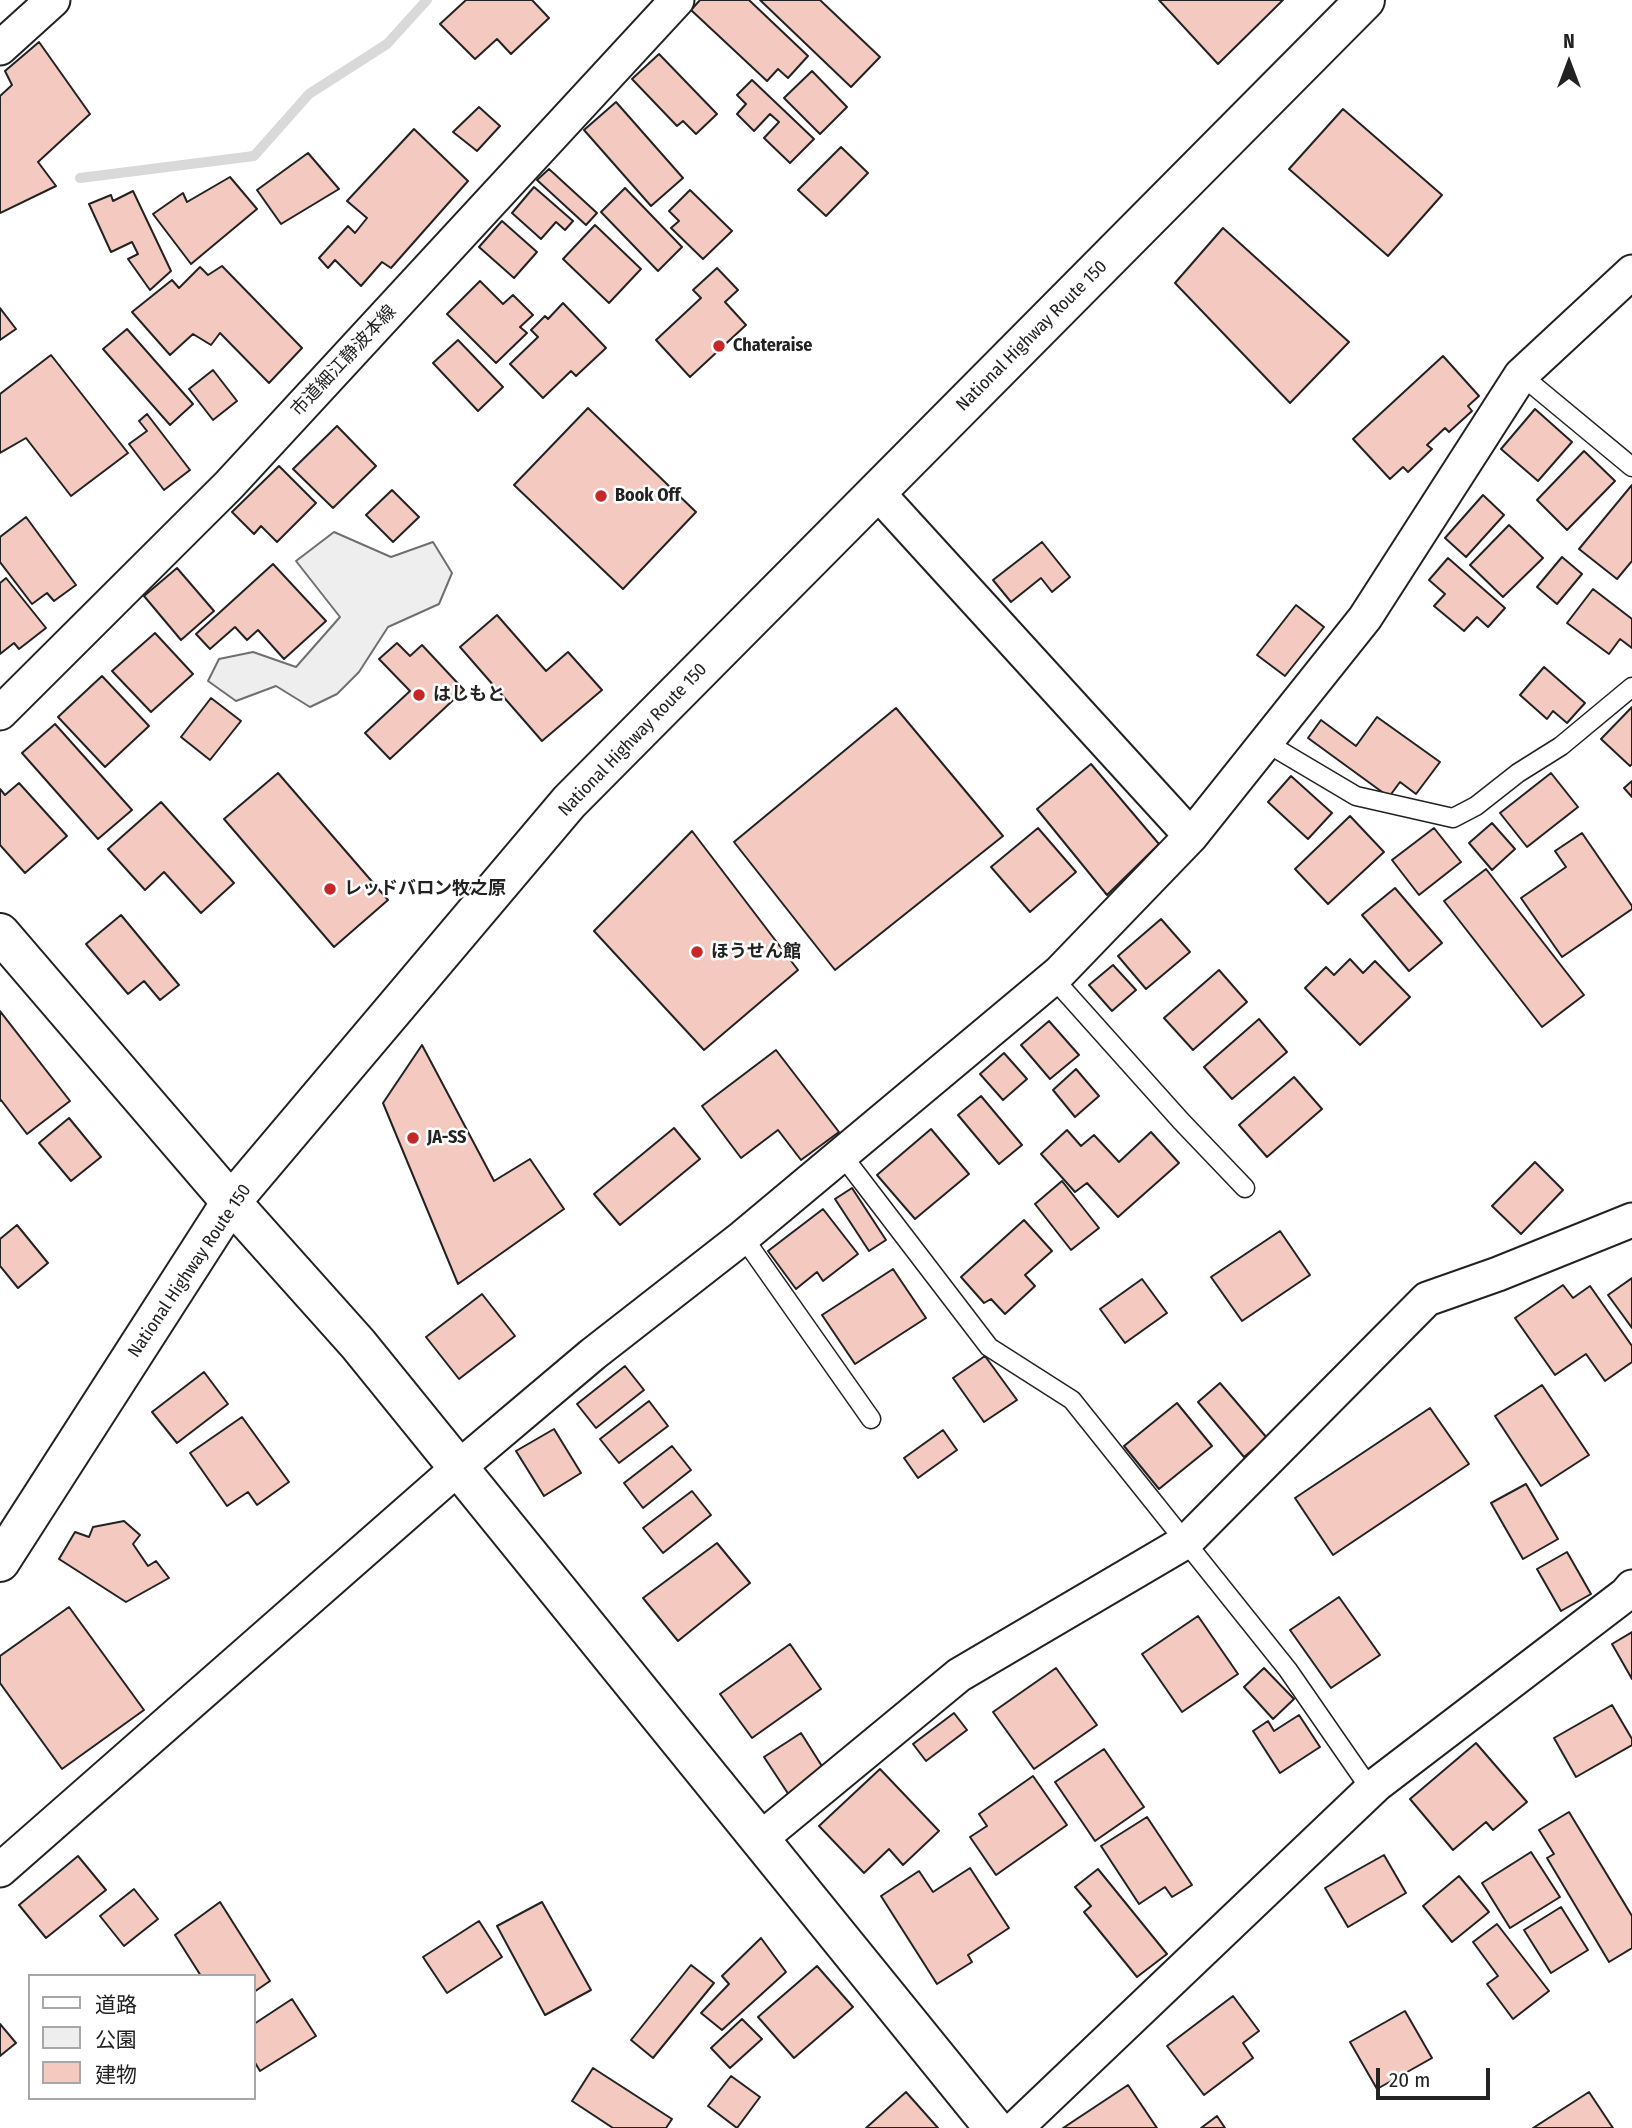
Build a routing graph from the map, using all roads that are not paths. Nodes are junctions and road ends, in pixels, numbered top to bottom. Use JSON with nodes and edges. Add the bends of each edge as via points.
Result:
{"nodes":[{"id":1,"x":53,"y":0,"type":"edge"},
{"id":2,"x":677,"y":0,"type":"edge"},
{"id":3,"x":1365,"y":0,"type":"edge"},
{"id":4,"x":0,"y":48,"type":"edge"},
{"id":5,"x":1632,"y":272,"type":"edge"},
{"id":6,"x":1521,"y":375,"type":"junction"},
{"id":7,"x":1632,"y":467,"type":"edge"},
{"id":8,"x":877,"y":492,"type":"junction"},
{"id":9,"x":1632,"y":687,"type":"edge"},
{"id":10,"x":0,"y":713,"type":"edge"},
{"id":11,"x":1265,"y":743,"type":"junction"},
{"id":12,"x":1191,"y":836,"type":"junction"},
{"id":13,"x":0,"y":933,"type":"edge"},
{"id":14,"x":1053,"y":978,"type":"junction"},
{"id":15,"x":842,"y":1155,"type":"junction"},
{"id":16,"x":1245,"y":1188,"type":"dead end"},
{"id":17,"x":231,"y":1202,"type":"junction"},
{"id":18,"x":1632,"y":1220,"type":"edge"},
{"id":19,"x":743,"y":1237,"type":"junction"},
{"id":20,"x":871,"y":1419,"type":"dead end"},
{"id":21,"x":458,"y":1468,"type":"junction"},
{"id":22,"x":1187,"y":1541,"type":"junction"},
{"id":23,"x":0,"y":1562,"type":"edge"},
{"id":24,"x":1632,"y":1587,"type":"edge"},
{"id":25,"x":1371,"y":1790,"type":"junction"},
{"id":26,"x":760,"y":1840,"type":"junction"},
{"id":27,"x":0,"y":1870,"type":"edge"},
{"id":28,"x":994,"y":2128,"type":"edge"},
{"id":29,"x":1016,"y":2128,"type":"edge"}],
"edges":[{"from":1,"to":4,"type":"street"},
{"from":2,"to":10,"type":"street","name":"市道細江静波本線","via":[[229,485]]},
{"from":3,"to":8,"type":"main road","name":"National Highway Route 150"},
{"from":5,"to":6,"type":"street"},
{"from":6,"to":7,"type":"lane"},
{"from":6,"to":11,"type":"street","via":[[1365,618]]},
{"from":8,"to":12,"type":"street"},
{"from":8,"to":17,"type":"main road","name":"National Highway Route 150","via":[[569,802]]},
{"from":9,"to":11,"type":"lane","via":[[1561,746],[1453,818],[1356,796]]},
{"from":11,"to":12,"type":"street"},
{"from":12,"to":14,"type":"street"},
{"from":13,"to":17,"type":"main road"},
{"from":14,"to":15,"type":"street"},
{"from":14,"to":16,"type":"lane"},
{"from":15,"to":19,"type":"street"},
{"from":15,"to":22,"type":"lane","via":[[989,1347],[1072,1400]]},
{"from":17,"to":21,"type":"main road","via":[[358,1344]]},
{"from":17,"to":23,"type":"main road","name":"National Highway Route 150"},
{"from":18,"to":22,"type":"street","via":[[1427,1299]]},
{"from":19,"to":20,"type":"lane"},
{"from":19,"to":21,"type":"street","via":[[593,1354]]},
{"from":21,"to":26,"type":"main road"},
{"from":21,"to":27,"type":"street"},
{"from":22,"to":25,"type":"lane","via":[[1288,1670]]},
{"from":22,"to":26,"type":"street","via":[[959,1675]]},
{"from":24,"to":25,"type":"street"},
{"from":25,"to":29,"type":"street"},
{"from":26,"to":28,"type":"main road"}]}
